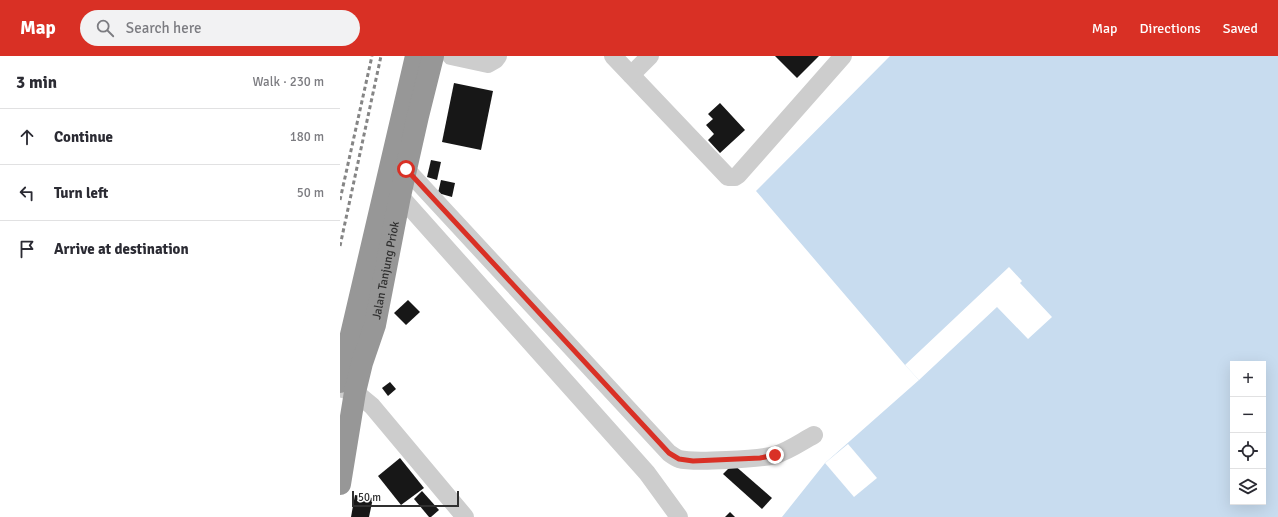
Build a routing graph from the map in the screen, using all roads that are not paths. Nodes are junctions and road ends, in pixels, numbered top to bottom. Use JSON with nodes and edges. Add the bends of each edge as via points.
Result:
{"nodes":[{"id":1,"x":416,"y":56,"type":"edge"},
{"id":2,"x":433,"y":56,"type":"edge"},
{"id":3,"x":451,"y":56,"type":"edge"},
{"id":4,"x":498,"y":56,"type":"edge"},
{"id":5,"x":613,"y":56,"type":"edge"},
{"id":6,"x":650,"y":56,"type":"edge"},
{"id":7,"x":842,"y":56,"type":"edge"},
{"id":8,"x":631,"y":75,"type":"junction"},
{"id":9,"x":406,"y":169,"type":"junction"},
{"id":10,"x":400,"y":196,"type":"junction"},
{"id":11,"x":345,"y":388,"type":"edge"},
{"id":12,"x":814,"y":436,"type":"dead end"},
{"id":13,"x":340,"y":484,"type":"edge"},
{"id":14,"x":466,"y":517,"type":"edge"},
{"id":15,"x":679,"y":517,"type":"edge"}],
"edges":[{"from":1,"to":11,"type":"highway","name":"Jalan Tanjung Priok"},
{"from":2,"to":9,"type":"highway","name":"Jalan Tanjung Priok"},
{"from":3,"to":4,"type":"lane","via":[[488,64]]},
{"from":5,"to":8,"type":"lane"},
{"from":6,"to":8,"type":"lane"},
{"from":7,"to":8,"type":"lane","via":[[735,177],[728,177]]},
{"from":9,"to":10,"type":"highway","name":"Jalan Tanjung Priok"},
{"from":9,"to":12,"type":"lane","via":[[669,453],[679,459],[693,461],[760,458],[775,455]]},
{"from":10,"to":11,"type":"highway","name":"Jalan Tanjung Priok","via":[[375,325],[362,363]]},
{"from":10,"to":15,"type":"lane","via":[[648,473]]},
{"from":11,"to":13,"type":"highway","name":"Jalan Tanjung Priok"},
{"from":11,"to":14,"type":"lane","via":[[372,406]]}]}
